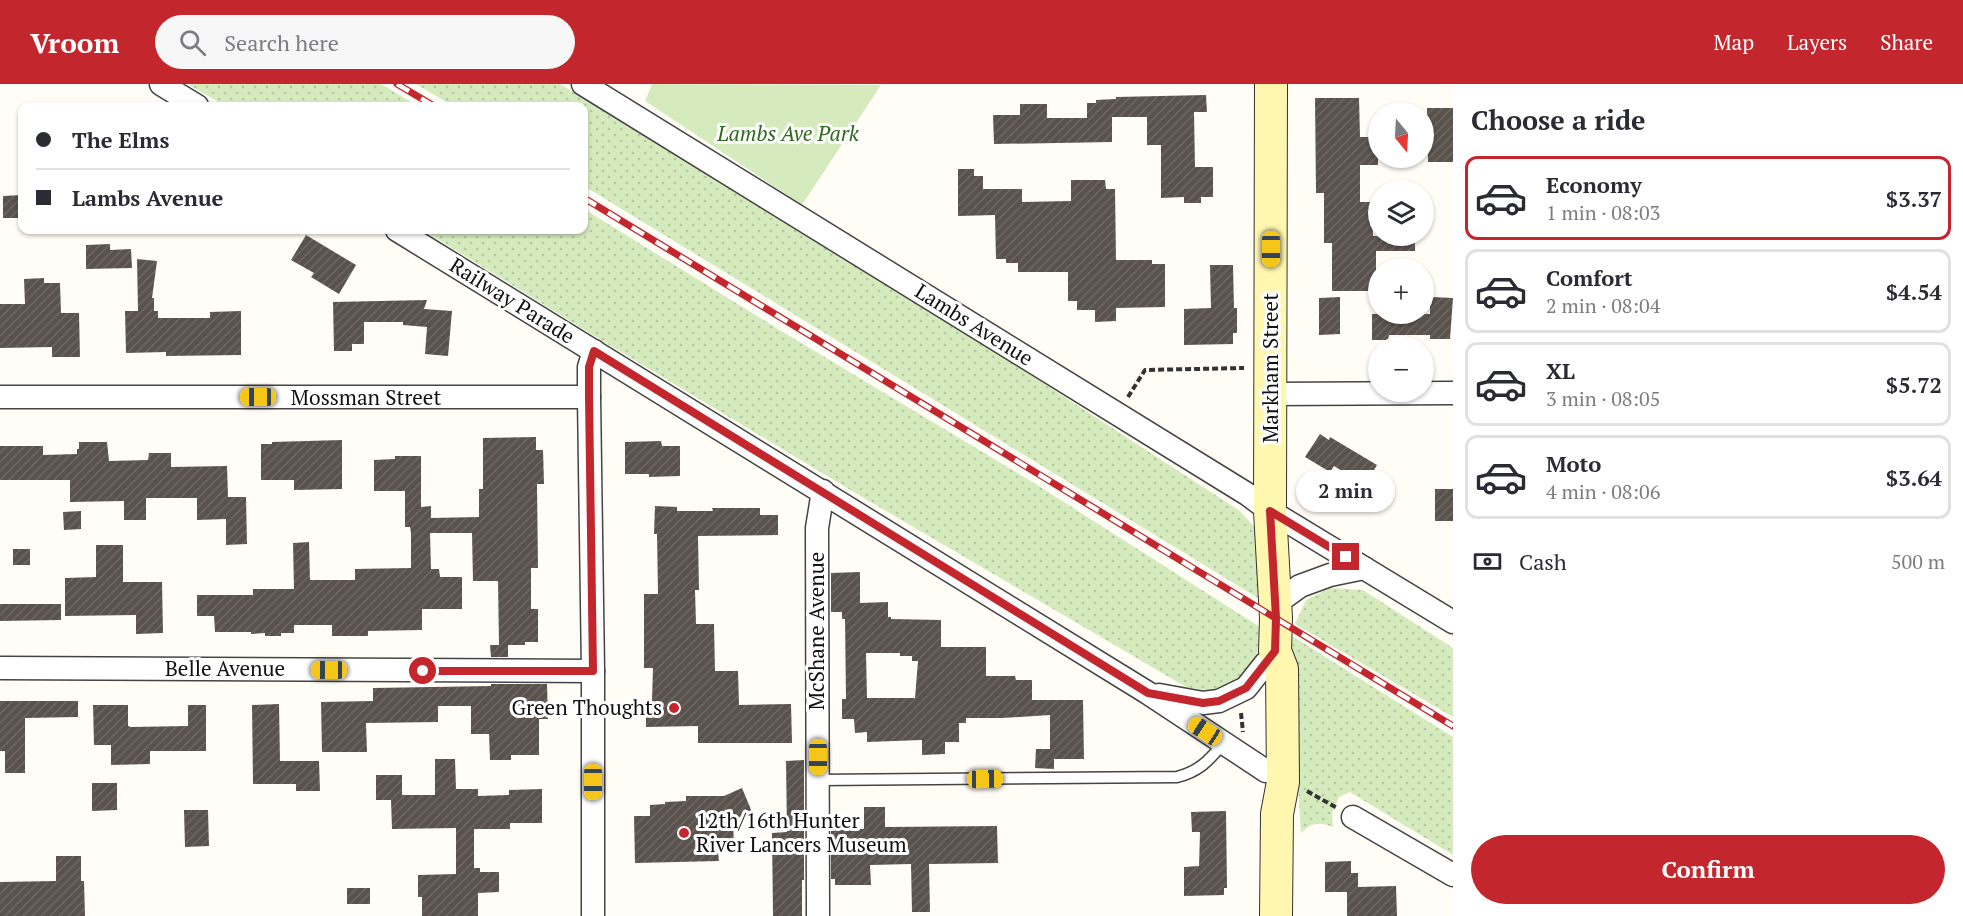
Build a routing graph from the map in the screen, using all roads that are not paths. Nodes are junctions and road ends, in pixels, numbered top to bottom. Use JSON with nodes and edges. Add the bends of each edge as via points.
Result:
{"nodes":[{"id":1,"x":161,"y":84,"type":"edge"},
{"id":2,"x":583,"y":84,"type":"edge"},
{"id":3,"x":1271,"y":84,"type":"edge"},
{"id":4,"x":190,"y":102,"type":"edge"},
{"id":5,"x":404,"y":234,"type":"edge"},
{"id":6,"x":594,"y":351,"type":"junction"},
{"id":7,"x":1453,"y":393,"type":"edge"},
{"id":8,"x":1270,"y":394,"type":"junction"},
{"id":9,"x":0,"y":397,"type":"edge"},
{"id":10,"x":589,"y":397,"type":"junction"},
{"id":11,"x":823,"y":491,"type":"junction"},
{"id":12,"x":1270,"y":511,"type":"junction"},
{"id":13,"x":1364,"y":568,"type":"junction"},
{"id":14,"x":1275,"y":603,"type":"junction"},
{"id":15,"x":1453,"y":622,"type":"edge"},
{"id":16,"x":1270,"y":658,"type":"junction"},
{"id":17,"x":0,"y":668,"type":"edge"},
{"id":18,"x":593,"y":671,"type":"junction"},
{"id":19,"x":1148,"y":693,"type":"junction"},
{"id":20,"x":1234,"y":738,"type":"junction"},
{"id":21,"x":1266,"y":771,"type":"junction"},
{"id":22,"x":818,"y":780,"type":"junction"},
{"id":23,"x":1345,"y":812,"type":"road end"},
{"id":24,"x":1277,"y":814,"type":"junction"},
{"id":25,"x":1453,"y":875,"type":"edge"},
{"id":26,"x":593,"y":916,"type":"edge"},
{"id":27,"x":818,"y":916,"type":"edge"},
{"id":28,"x":1276,"y":916,"type":"edge"}],
"edges":[{"from":1,"to":4,"type":"street"},
{"from":2,"to":12,"type":"street","name":"Lambs Avenue"},
{"from":3,"to":8,"type":"street","name":"Markham Street"},
{"from":5,"to":6,"type":"street","name":"Railway Parade"},
{"from":6,"to":10,"type":"street","via":[[589,367]]},
{"from":6,"to":11,"type":"street","name":"Railway Parade"},
{"from":7,"to":8,"type":"street"},
{"from":8,"to":12,"type":"street","name":"Markham Street"},
{"from":9,"to":10,"type":"street","name":"Mossman Street"},
{"from":10,"to":18,"type":"street"},
{"from":11,"to":19,"type":"street","name":"Railway Parade"},
{"from":11,"to":22,"type":"street","name":"McShane Avenue","via":[[817,528]]},
{"from":12,"to":13,"type":"street","name":"Lambs Avenue"},
{"from":12,"to":14,"type":"street","name":"Markham Street"},
{"from":13,"to":14,"type":"street","via":[[1300,586]]},
{"from":13,"to":15,"type":"street","name":"Lambs Avenue"},
{"from":14,"to":16,"type":"street","name":"Markham Street"},
{"from":16,"to":19,"type":"street","name":"Railway Parade","via":[[1246,688],[1219,701],[1203,703]]},
{"from":16,"to":21,"type":"street","name":"Markham Street"},
{"from":16,"to":24,"type":"street","name":"Markham Street","via":[[1282,669],[1283,782]]},
{"from":17,"to":18,"type":"street","name":"Belle Avenue"},
{"from":18,"to":26,"type":"street"},
{"from":19,"to":20,"type":"street","name":"Railway Parade"},
{"from":20,"to":21,"type":"street","name":"Railway Parade"},
{"from":20,"to":22,"type":"lane","via":[[1205,765],[1177,777]]},
{"from":21,"to":24,"type":"street","name":"Markham Street"},
{"from":22,"to":27,"type":"street","name":"McShane Avenue"},
{"from":23,"to":25,"type":"street"},
{"from":24,"to":28,"type":"street","name":"Markham Street"}]}
